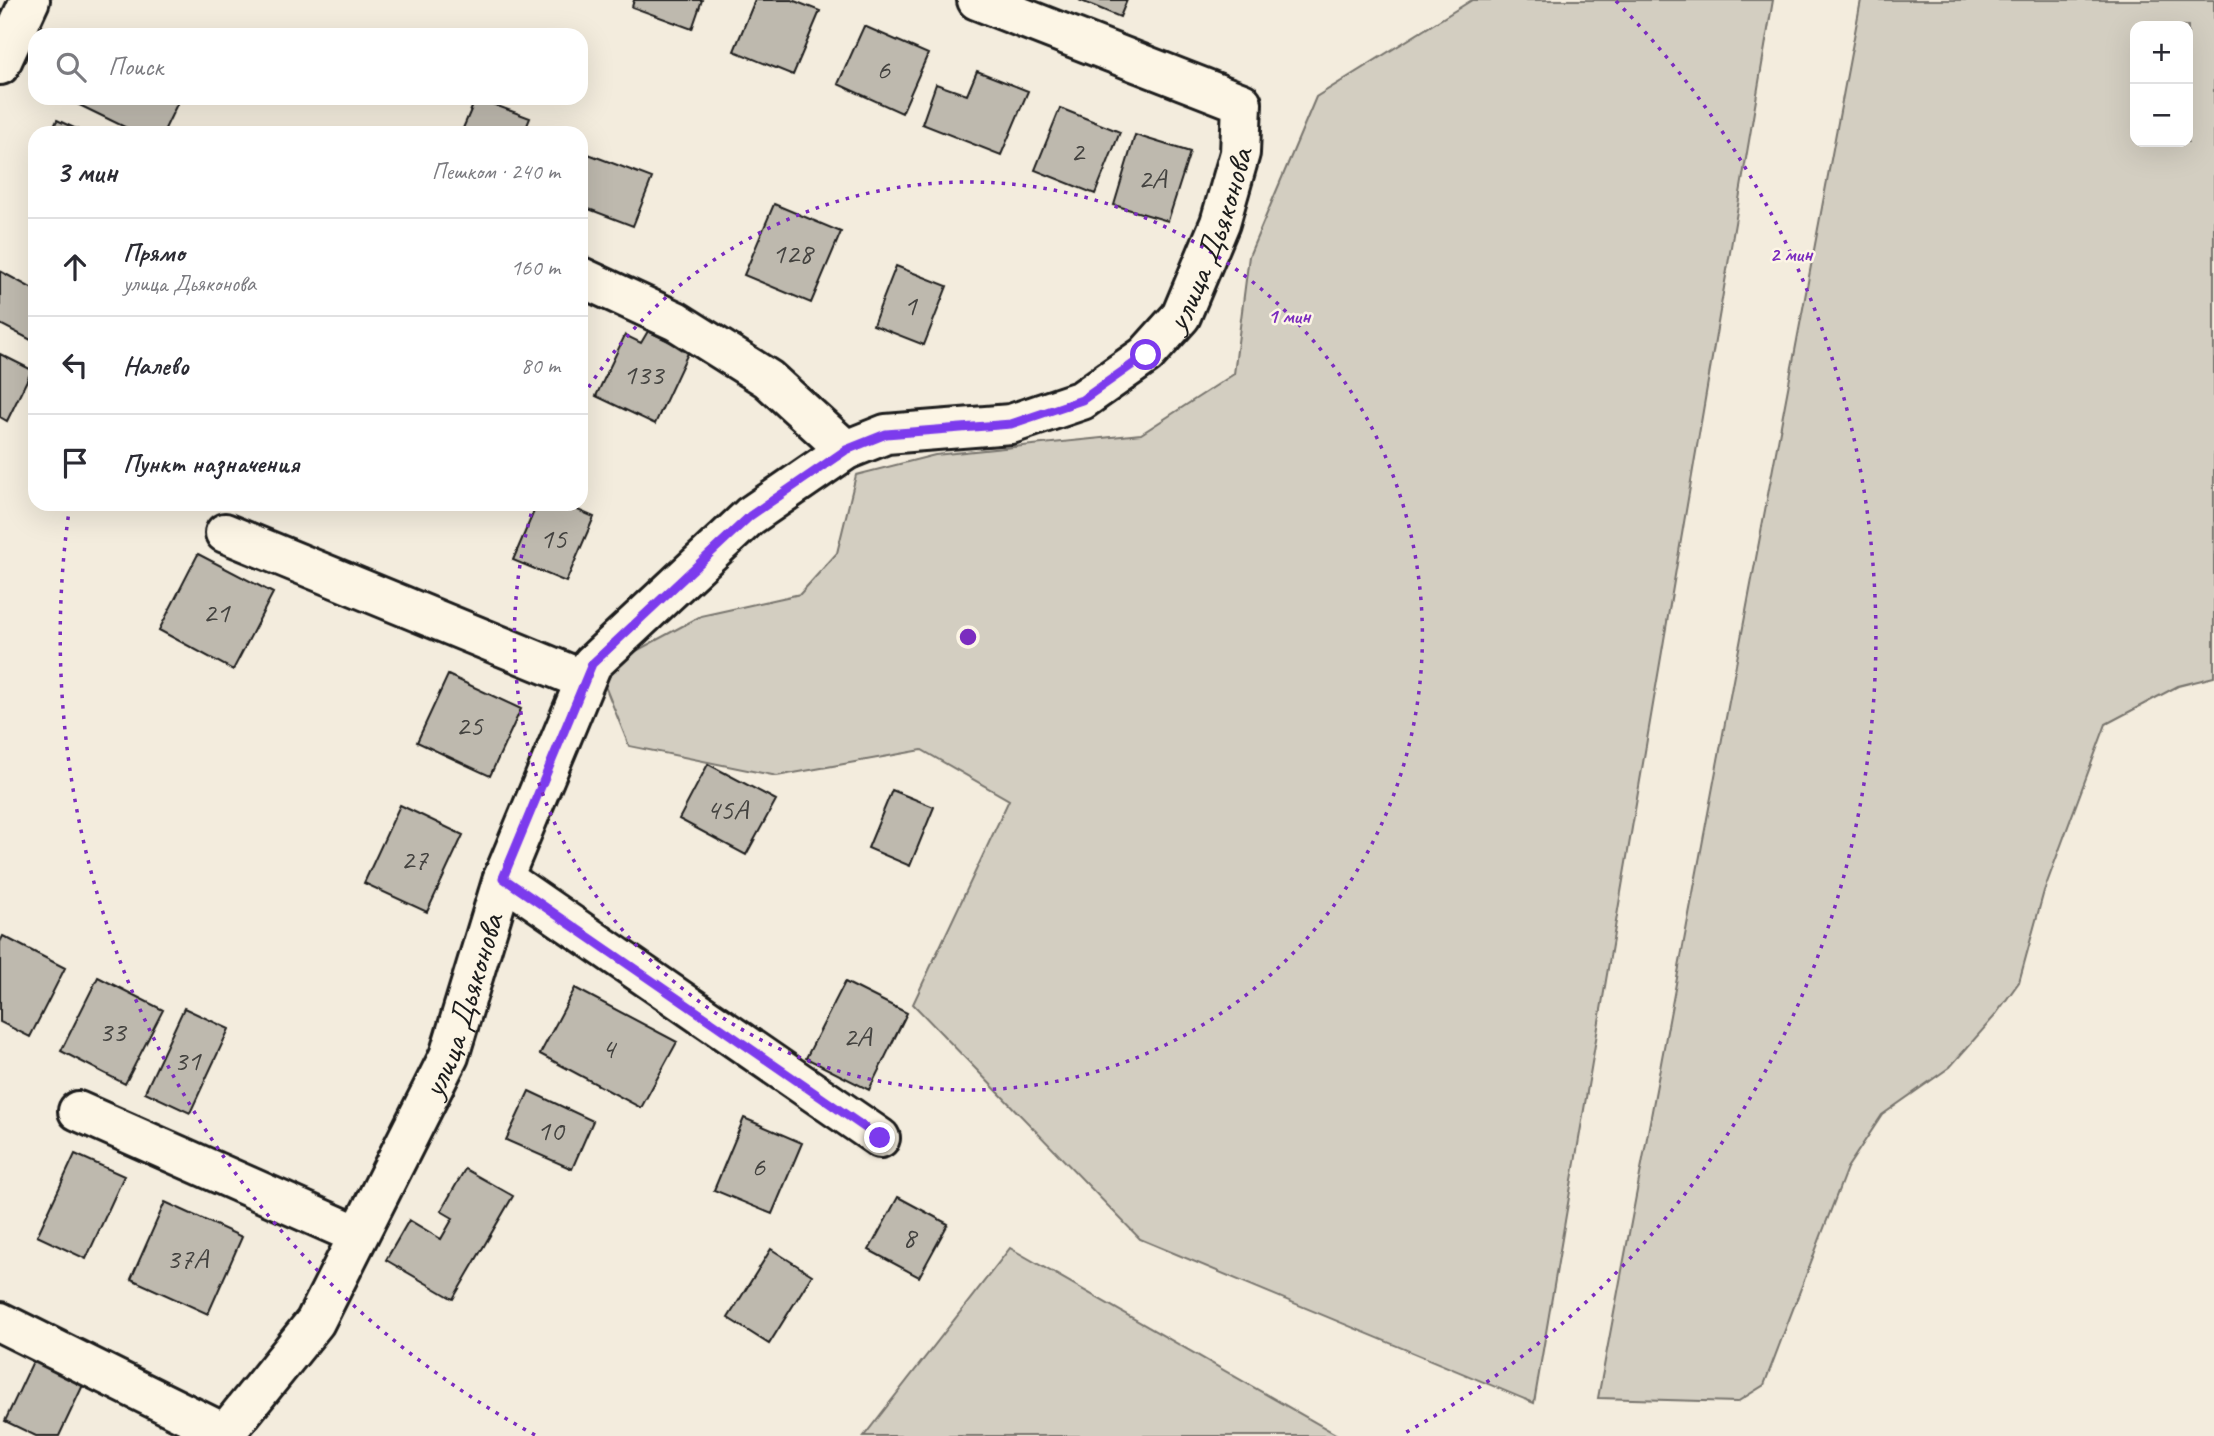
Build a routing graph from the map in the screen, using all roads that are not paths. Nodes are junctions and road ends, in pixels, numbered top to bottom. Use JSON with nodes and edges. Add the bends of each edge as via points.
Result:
{"nodes":[{"id":1,"x":30,"y":0,"type":"edge"},
{"id":2,"x":977,"y":0,"type":"edge"},
{"id":3,"x":0,"y":65,"type":"edge"},
{"id":4,"x":588,"y":281,"type":"edge"},
{"id":5,"x":846,"y":450,"type":"junction"},
{"id":6,"x":225,"y":533,"type":"dead end"},
{"id":7,"x":584,"y":680,"type":"junction"},
{"id":8,"x":503,"y":878,"type":"junction"},
{"id":9,"x":78,"y":1111,"type":"dead end"},
{"id":10,"x":880,"y":1138,"type":"dead end"},
{"id":11,"x":358,"y":1235,"type":"junction"},
{"id":12,"x":0,"y":1322,"type":"edge"},
{"id":13,"x":223,"y":1435,"type":"edge"}],
"edges":[{"from":1,"to":3,"type":"street"},
{"from":2,"to":5,"type":"street","name":"улица Дьяконова","via":[[1242,103],[1240,153],[1220,223],[1181,316],[1146,355],[1082,400],[1011,424],[886,434]]},
{"from":4,"to":5,"type":"street","via":[[676,321],[768,379]]},
{"from":5,"to":7,"type":"street","name":"улица Дьяконова","via":[[750,516],[592,664]]},
{"from":6,"to":7,"type":"street"},
{"from":7,"to":8,"type":"street","name":"улица Дьяконова"},
{"from":8,"to":10,"type":"street"},
{"from":8,"to":11,"type":"street","name":"улица Дьяконова","via":[[449,1056]]},
{"from":9,"to":11,"type":"street"},
{"from":11,"to":13,"type":"street","name":"улица Дьяконова","via":[[314,1322]]},
{"from":12,"to":13,"type":"street"}]}
